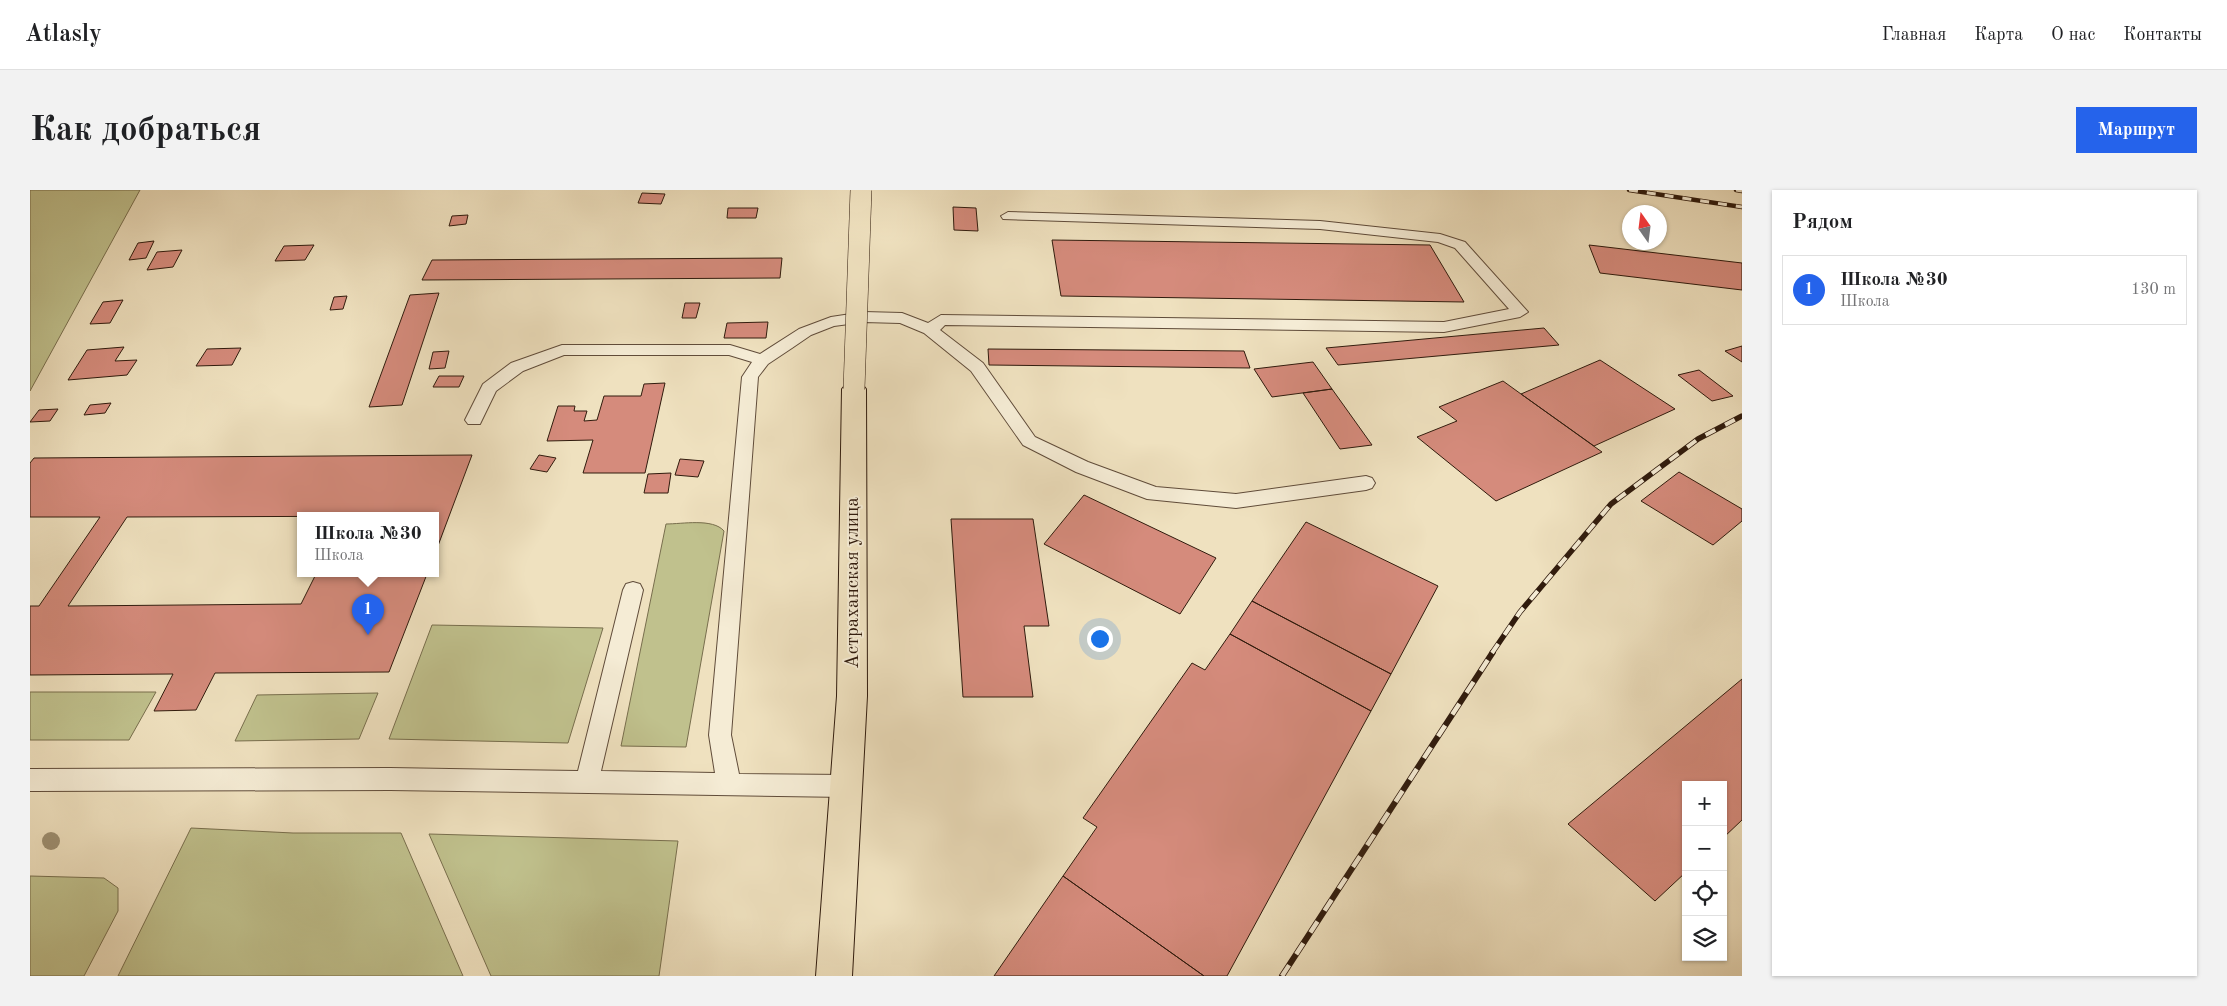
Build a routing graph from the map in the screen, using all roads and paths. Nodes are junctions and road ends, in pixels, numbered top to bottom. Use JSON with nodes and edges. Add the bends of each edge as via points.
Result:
{"nodes":[{"id":1,"x":860,"y":190,"type":"edge"},
{"id":2,"x":1008,"y":216,"type":"dead end"},
{"id":3,"x":930,"y":330,"type":"junction"},
{"id":4,"x":762,"y":360,"type":"junction"},
{"id":5,"x":474,"y":420,"type":"dead end"},
{"id":6,"x":1366,"y":483,"type":"dead end"},
{"id":7,"x":633,"y":590,"type":"dead end"},
{"id":8,"x":30,"y":780,"type":"edge"},
{"id":9,"x":587,"y":782,"type":"junction"},
{"id":10,"x":729,"y":784,"type":"junction"},
{"id":11,"x":846,"y":786,"type":"junction"},
{"id":12,"x":834,"y":976,"type":"edge"}],
"edges":[{"from":1,"to":11,"type":"main road","name":"Астраханская улица","bridge":true,"via":[[854,389],[852,696]]},
{"from":2,"to":3,"type":"lane","via":[[1320,225],[1440,238],[1460,245],[1520,312],[1444,327],[941,320]]},
{"from":3,"to":4,"type":"lane","via":[[902,318],[864,317],[831,322],[805,332]]},
{"from":3,"to":6,"type":"lane","via":[[978,367],[1029,441],[1082,467],[1154,494],[1236,501]]},
{"from":4,"to":5,"type":"lane","via":[[730,350],[562,350],[517,368],[489,388]]},
{"from":4,"to":10,"type":"lane","via":[[750,377],[720,735]]},
{"from":7,"to":9,"type":"lane"},
{"from":8,"to":9,"type":"lane","via":[[390,778]]},
{"from":9,"to":10,"type":"lane"},
{"from":10,"to":11,"type":"lane"},
{"from":11,"to":12,"type":"main road","name":"Астраханская улица"}]}
